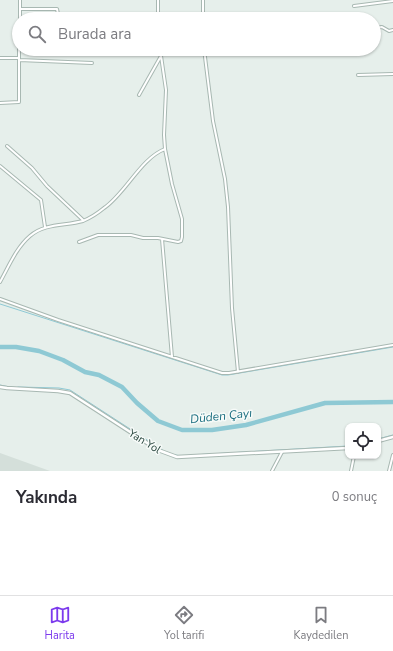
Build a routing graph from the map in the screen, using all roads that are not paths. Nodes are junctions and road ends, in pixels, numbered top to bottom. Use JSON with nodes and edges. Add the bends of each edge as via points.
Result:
{"nodes":[{"id":1,"x":20,"y":0,"type":"edge"},
{"id":2,"x":158,"y":0,"type":"edge"},
{"id":3,"x":204,"y":0,"type":"edge"},
{"id":4,"x":393,"y":1,"type":"edge"},
{"id":5,"x":354,"y":6,"type":"dead end"},
{"id":6,"x":20,"y":9,"type":"joint"},
{"id":7,"x":58,"y":12,"type":"edge"},
{"id":8,"x":158,"y":12,"type":"edge"},
{"id":9,"x":204,"y":12,"type":"edge"},
{"id":10,"x":381,"y":27,"type":"edge"},
{"id":11,"x":393,"y":30,"type":"edge"},
{"id":12,"x":161,"y":56,"type":"joint"},
{"id":13,"x":205,"y":56,"type":"edge"},
{"id":14,"x":0,"y":58,"type":"edge"},
{"id":15,"x":19,"y":59,"type":"junction"},
{"id":16,"x":92,"y":63,"type":"dead end"},
{"id":17,"x":393,"y":74,"type":"edge"},
{"id":18,"x":358,"y":75,"type":"dead end"},
{"id":19,"x":139,"y":95,"type":"dead end"},
{"id":20,"x":0,"y":103,"type":"edge"},
{"id":21,"x":7,"y":146,"type":"dead end"},
{"id":22,"x":165,"y":149,"type":"junction"},
{"id":23,"x":0,"y":166,"type":"edge"},
{"id":24,"x":83,"y":220,"type":"junction"},
{"id":25,"x":45,"y":227,"type":"junction"},
{"id":26,"x":162,"y":239,"type":"junction"},
{"id":27,"x":79,"y":242,"type":"dead end"},
{"id":28,"x":0,"y":282,"type":"edge"},
{"id":29,"x":0,"y":299,"type":"edge"},
{"id":30,"x":393,"y":344,"type":"edge"},
{"id":31,"x":172,"y":357,"type":"junction"},
{"id":32,"x":238,"y":372,"type":"junction"},
{"id":33,"x":0,"y":387,"type":"edge"},
{"id":34,"x":393,"y":437,"type":"edge"},
{"id":35,"x":381,"y":441,"type":"edge"},
{"id":36,"x":345,"y":448,"type":"edge"},
{"id":37,"x":282,"y":452,"type":"junction"},
{"id":38,"x":393,"y":455,"type":"edge"},
{"id":39,"x":353,"y":459,"type":"edge"},
{"id":40,"x":272,"y":471,"type":"edge"},
{"id":41,"x":351,"y":471,"type":"edge"},
{"id":42,"x":389,"y":471,"type":"edge"}],
"edges":[{"from":1,"to":6,"type":"street"},
{"from":2,"to":8,"type":"street"},
{"from":3,"to":9,"type":"street"},
{"from":4,"to":5,"type":"street"},
{"from":6,"to":7,"type":"street","via":[[57,9]]},
{"from":10,"to":11,"type":"street"},
{"from":12,"to":19,"type":"street"},
{"from":12,"to":22,"type":"street","via":[[166,90]]},
{"from":13,"to":32,"type":"street","via":[[213,121],[225,179]]},
{"from":14,"to":15,"type":"street"},
{"from":15,"to":16,"type":"street"},
{"from":15,"to":20,"type":"street","via":[[19,102]]},
{"from":17,"to":18,"type":"street"},
{"from":21,"to":24,"type":"street"},
{"from":22,"to":24,"type":"street","via":[[144,165],[111,203]]},
{"from":22,"to":26,"type":"street","via":[[181,213],[182,237],[178,242]]},
{"from":23,"to":25,"type":"street","via":[[41,200]]},
{"from":24,"to":25,"type":"street"},
{"from":25,"to":28,"type":"street","via":[[32,234],[18,249]]},
{"from":26,"to":27,"type":"street","via":[[131,235],[98,235]]},
{"from":26,"to":31,"type":"street"},
{"from":29,"to":31,"type":"street"},
{"from":30,"to":32,"type":"street"},
{"from":31,"to":32,"type":"street","via":[[222,373]]},
{"from":33,"to":37,"type":"street","name":"Yan Yol","via":[[70,393],[158,450],[177,457]]},
{"from":34,"to":35,"type":"street"},
{"from":36,"to":37,"type":"street","name":"Yan Yol"},
{"from":37,"to":40,"type":"street"},
{"from":38,"to":42,"type":"street"},
{"from":39,"to":41,"type":"street"}]}
